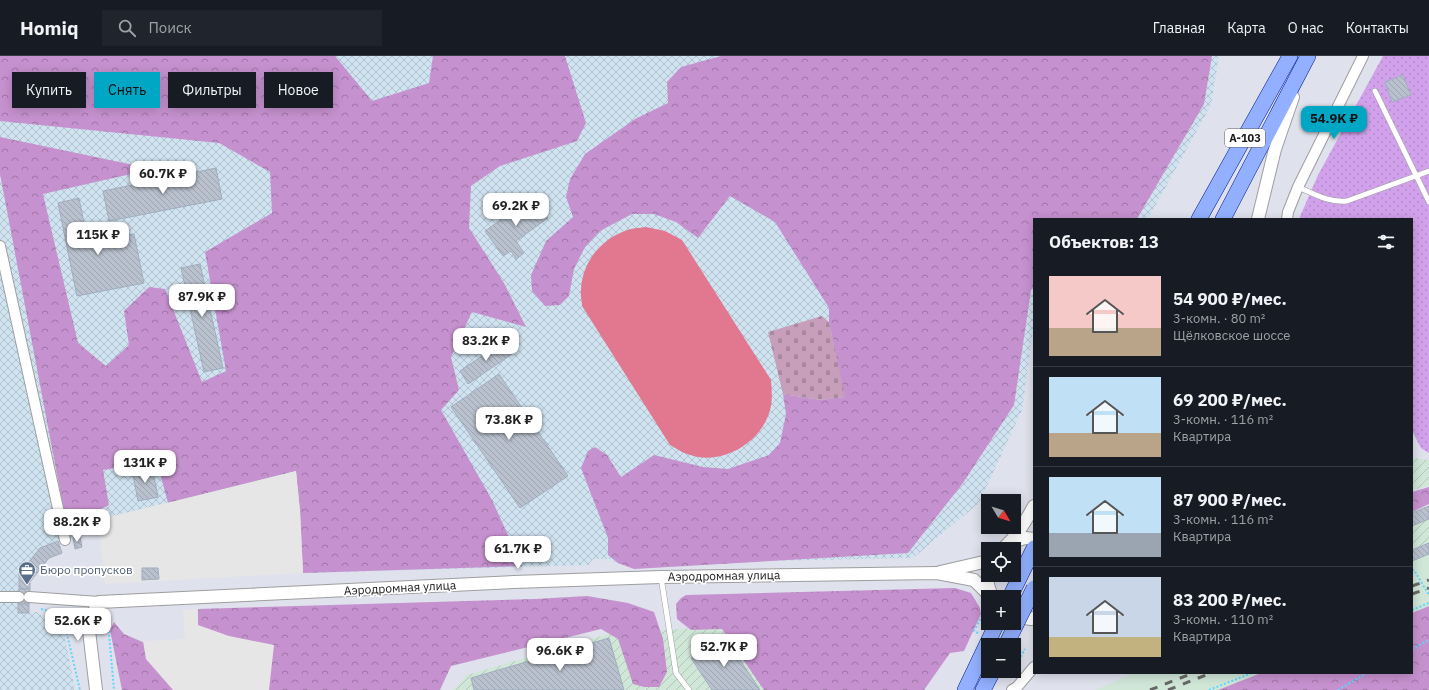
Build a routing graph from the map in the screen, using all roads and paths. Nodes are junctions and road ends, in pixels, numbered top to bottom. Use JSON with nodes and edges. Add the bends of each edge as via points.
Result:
{"nodes":[{"id":1,"x":1290,"y":56,"type":"edge"},
{"id":2,"x":1363,"y":56,"type":"edge"},
{"id":3,"x":1307,"y":60,"type":"edge"},
{"id":4,"x":1375,"y":91,"type":"dead end"},
{"id":5,"x":1429,"y":171,"type":"edge"},
{"id":6,"x":1416,"y":176,"type":"junction"},
{"id":7,"x":1298,"y":187,"type":"junction"},
{"id":8,"x":1429,"y":202,"type":"edge"},
{"id":9,"x":1200,"y":218,"type":"edge"},
{"id":10,"x":1223,"y":218,"type":"edge"},
{"id":11,"x":1258,"y":218,"type":"edge"},
{"id":12,"x":1288,"y":218,"type":"edge"},
{"id":13,"x":0,"y":246,"type":"edge"},
{"id":14,"x":1033,"y":508,"type":"edge"},
{"id":15,"x":1033,"y":539,"type":"edge"},
{"id":16,"x":65,"y":540,"type":"dead end"},
{"id":17,"x":1008,"y":542,"type":"edge"},
{"id":18,"x":1015,"y":542,"type":"edge"},
{"id":19,"x":1033,"y":550,"type":"edge"},
{"id":20,"x":981,"y":563,"type":"edge"},
{"id":21,"x":1413,"y":570,"type":"edge"},
{"id":22,"x":937,"y":573,"type":"junction"},
{"id":23,"x":661,"y":577,"type":"junction"},
{"id":24,"x":985,"y":590,"type":"edge"},
{"id":25,"x":1013,"y":590,"type":"edge"},
{"id":26,"x":1033,"y":591,"type":"edge"},
{"id":27,"x":1429,"y":595,"type":"edge"},
{"id":28,"x":0,"y":597,"type":"edge"},
{"id":29,"x":19,"y":597,"type":"dead end"},
{"id":30,"x":29,"y":597,"type":"dead end"},
{"id":31,"x":102,"y":602,"type":"junction"},
{"id":32,"x":1429,"y":603,"type":"edge"},
{"id":33,"x":36,"y":607,"type":"dead end"},
{"id":34,"x":1413,"y":610,"type":"edge"},
{"id":35,"x":1021,"y":617,"type":"edge"},
{"id":36,"x":981,"y":618,"type":"edge"},
{"id":37,"x":1033,"y":618,"type":"edge"},
{"id":38,"x":994,"y":630,"type":"edge"},
{"id":39,"x":979,"y":634,"type":"dead end"},
{"id":40,"x":1015,"y":638,"type":"edge"},
{"id":41,"x":1429,"y":640,"type":"edge"},
{"id":42,"x":1413,"y":648,"type":"edge"},
{"id":43,"x":1025,"y":649,"type":"dead end"},
{"id":44,"x":1021,"y":656,"type":"edge"},
{"id":45,"x":1033,"y":668,"type":"edge"},
{"id":46,"x":1249,"y":674,"type":"edge"},
{"id":47,"x":1365,"y":674,"type":"edge"},
{"id":48,"x":989,"y":678,"type":"edge"},
{"id":49,"x":80,"y":690,"type":"edge"},
{"id":50,"x":96,"y":690,"type":"edge"},
{"id":51,"x":114,"y":690,"type":"edge"},
{"id":52,"x":689,"y":690,"type":"edge"},
{"id":53,"x":964,"y":690,"type":"edge"},
{"id":54,"x":983,"y":690,"type":"edge"},
{"id":55,"x":1012,"y":690,"type":"edge"},
{"id":56,"x":1209,"y":690,"type":"edge"},
{"id":57,"x":1338,"y":690,"type":"edge"}],
"edges":[{"from":1,"to":9,"type":"main road","number":"А-103"},
{"from":2,"to":7,"type":"street"},
{"from":3,"to":10,"type":"main road","number":"А-103"},
{"from":3,"to":11,"type":"street","via":[[1275,149]]},
{"from":4,"to":6,"type":"lane"},
{"from":5,"to":6,"type":"lane"},
{"from":6,"to":7,"type":"lane","via":[[1347,201],[1337,202]]},
{"from":6,"to":8,"type":"lane"},
{"from":7,"to":12,"type":"street"},
{"from":13,"to":16,"type":"street"},
{"from":14,"to":17,"type":"street"},
{"from":15,"to":18,"type":"street","via":[[1025,538]]},
{"from":19,"to":25,"type":"main road"},
{"from":20,"to":22,"type":"street"},
{"from":21,"to":27,"type":"path"},
{"from":22,"to":23,"type":"street","name":"Аэродромная улица"},
{"from":22,"to":24,"type":"street","via":[[974,580]]},
{"from":23,"to":31,"type":"street","name":"Аэродромная улица"},
{"from":23,"to":52,"type":"lane","via":[[676,672]]},
{"from":26,"to":40,"type":"main road","bridge":true},
{"from":28,"to":29,"type":"street"},
{"from":30,"to":31,"type":"street"},
{"from":31,"to":50,"type":"street","via":[[88,622]]},
{"from":31,"to":51,"type":"path"},
{"from":32,"to":34,"type":"path"},
{"from":33,"to":49,"type":"path","via":[[58,613],[63,618]]},
{"from":35,"to":37,"type":"street"},
{"from":36,"to":39,"type":"path","via":[[974,631]]},
{"from":38,"to":53,"type":"main road"},
{"from":41,"to":42,"type":"path"},
{"from":43,"to":44,"type":"path"},
{"from":45,"to":55,"type":"street"},
{"from":46,"to":56,"type":"path"},
{"from":47,"to":57,"type":"path"},
{"from":48,"to":54,"type":"main road"}]}
